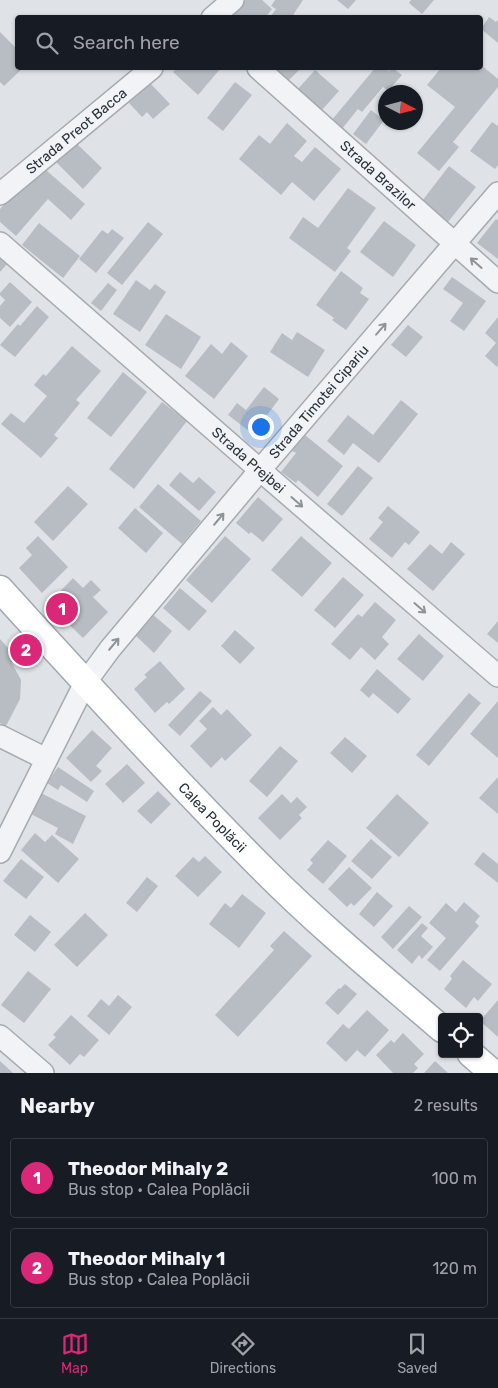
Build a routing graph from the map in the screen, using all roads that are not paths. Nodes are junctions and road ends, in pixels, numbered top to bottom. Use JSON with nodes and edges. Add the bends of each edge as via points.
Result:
{"nodes":[{"id":1,"x":233,"y":0,"type":"edge"},
{"id":2,"x":216,"y":15,"type":"edge"},
{"id":3,"x":150,"y":70,"type":"edge"},
{"id":4,"x":260,"y":70,"type":"edge"},
{"id":5,"x":498,"y":193,"type":"edge"},
{"id":6,"x":0,"y":194,"type":"edge"},
{"id":7,"x":0,"y":243,"type":"edge"},
{"id":8,"x":454,"y":244,"type":"junction"},
{"id":9,"x":498,"y":282,"type":"edge"},
{"id":10,"x":260,"y":470,"type":"junction"},
{"id":11,"x":0,"y":589,"type":"edge"},
{"id":12,"x":498,"y":676,"type":"edge"},
{"id":13,"x":85,"y":683,"type":"junction"},
{"id":14,"x":0,"y":736,"type":"edge"},
{"id":15,"x":46,"y":759,"type":"junction"},
{"id":16,"x":0,"y":852,"type":"edge"},
{"id":17,"x":438,"y":1026,"type":"edge"},
{"id":18,"x":0,"y":1036,"type":"edge"},
{"id":19,"x":476,"y":1058,"type":"edge"},
{"id":20,"x":43,"y":1073,"type":"edge"},
{"id":21,"x":493,"y":1073,"type":"edge"}],
"edges":[{"from":1,"to":2,"type":"street"},
{"from":3,"to":6,"type":"street","name":"Strada Preot Bacca"},
{"from":4,"to":8,"type":"street","name":"Strada Brazilor"},
{"from":5,"to":8,"type":"street","name":"Strada Timotei Cipariu"},
{"from":7,"to":10,"type":"street","name":"Strada Prejbei"},
{"from":9,"to":8,"type":"street","name":"Strada Brazilor","one_way":true},
{"from":10,"to":8,"type":"street","name":"Strada Timotei Cipariu","one_way":true},
{"from":10,"to":12,"type":"street","name":"Strada Prejbei","one_way":true},
{"from":13,"to":10,"type":"street","name":"Strada Timotei Cipariu","one_way":true},
{"from":11,"to":13,"type":"main road","name":"Calea Poplăcii"},
{"from":13,"to":15,"type":"street","name":"Strada Timotei Cipariu"},
{"from":13,"to":17,"type":"main road","name":"Calea Poplăcii","via":[[267,873]]},
{"from":14,"to":15,"type":"street"},
{"from":15,"to":16,"type":"street","name":"Strada Timotei Cipariu"},
{"from":18,"to":20,"type":"street"},
{"from":19,"to":21,"type":"main road"}]}
